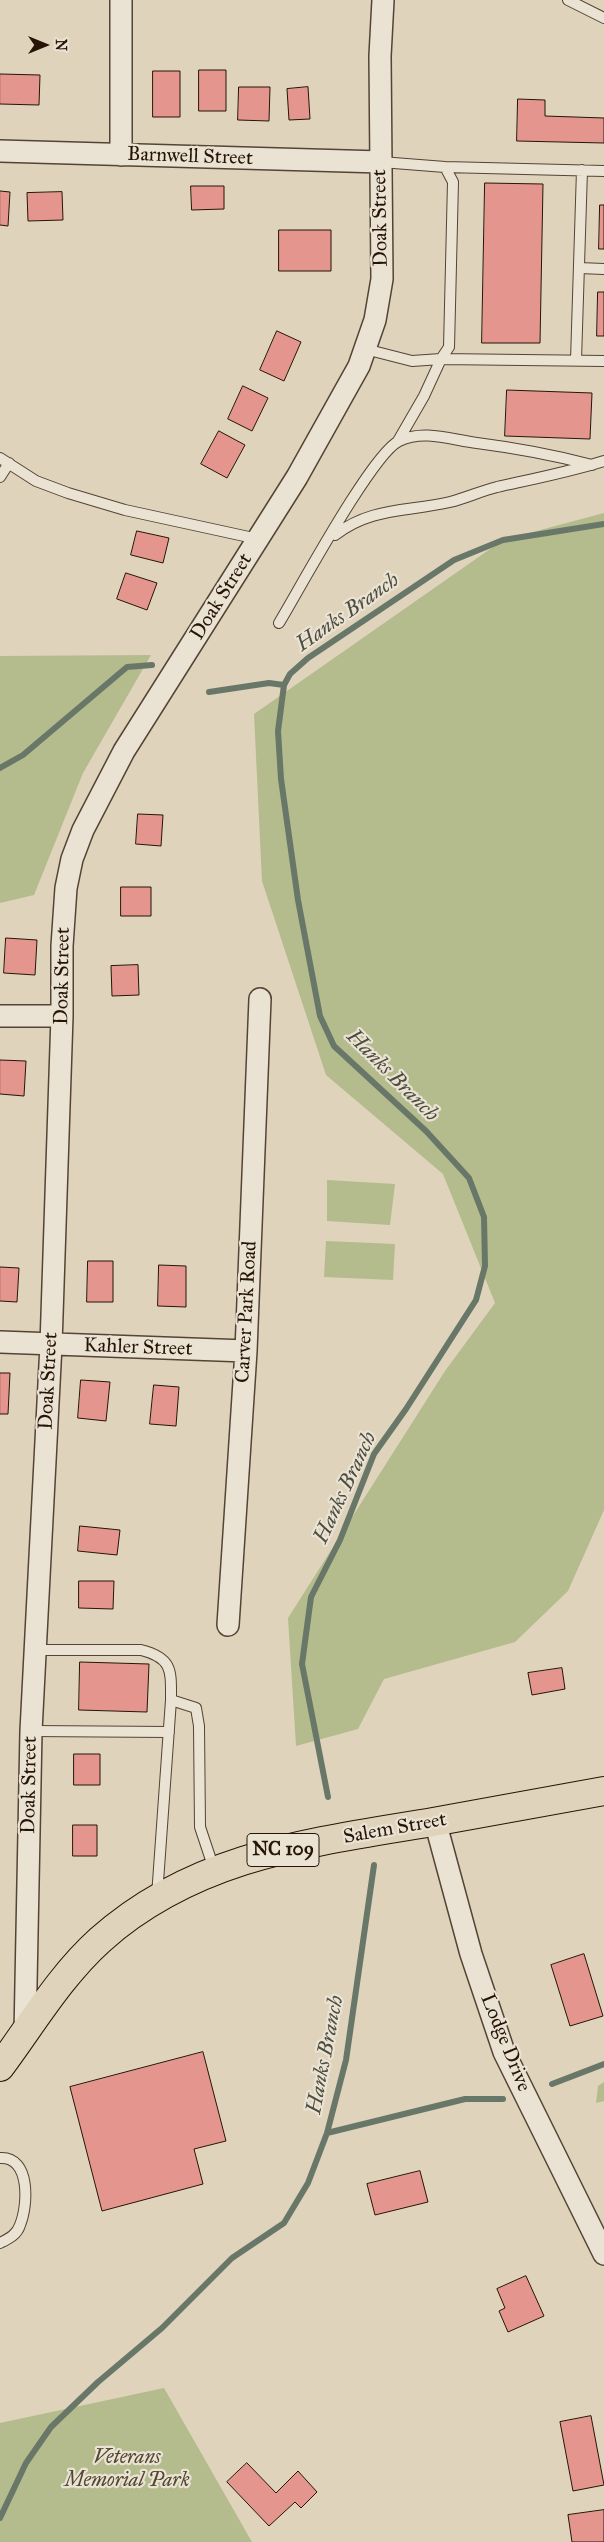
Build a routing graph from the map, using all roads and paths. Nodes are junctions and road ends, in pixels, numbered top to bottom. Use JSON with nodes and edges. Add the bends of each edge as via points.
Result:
{"nodes":[{"id":1,"x":121,"y":0,"type":"edge"},
{"id":2,"x":383,"y":0,"type":"edge"},
{"id":3,"x":568,"y":0,"type":"edge"},
{"id":4,"x":604,"y":18,"type":"edge"},
{"id":5,"x":0,"y":151,"type":"edge"},
{"id":6,"x":121,"y":155,"type":"junction"},
{"id":7,"x":381,"y":162,"type":"junction"},
{"id":8,"x":445,"y":167,"type":"junction"},
{"id":9,"x":582,"y":170,"type":"junction"},
{"id":10,"x":604,"y":171,"type":"edge"},
{"id":11,"x":579,"y":268,"type":"junction"},
{"id":12,"x":604,"y":269,"type":"edge"},
{"id":13,"x":364,"y":349,"type":"junction"},
{"id":14,"x":441,"y":359,"type":"junction"},
{"id":15,"x":576,"y":360,"type":"junction"},
{"id":16,"x":604,"y":360,"type":"edge"},
{"id":17,"x":398,"y":441,"type":"junction"},
{"id":18,"x":5,"y":461,"type":"edge"},
{"id":19,"x":604,"y":461,"type":"edge"},
{"id":20,"x":592,"y":465,"type":"junction"},
{"id":21,"x":0,"y":477,"type":"edge"},
{"id":22,"x":258,"y":539,"type":"junction"},
{"id":23,"x":329,"y":540,"type":"junction"},
{"id":24,"x":279,"y":623,"type":"dead end"},
{"id":25,"x":260,"y":999,"type":"dead end"},
{"id":26,"x":0,"y":1016,"type":"edge"},
{"id":27,"x":62,"y":1016,"type":"junction"},
{"id":28,"x":0,"y":1342,"type":"edge"},
{"id":29,"x":51,"y":1345,"type":"junction"},
{"id":30,"x":246,"y":1351,"type":"junction"},
{"id":31,"x":228,"y":1625,"type":"dead end"},
{"id":32,"x":36,"y":1650,"type":"junction"},
{"id":33,"x":171,"y":1700,"type":"junction"},
{"id":34,"x":31,"y":1731,"type":"junction"},
{"id":35,"x":169,"y":1734,"type":"junction"},
{"id":36,"x":604,"y":1791,"type":"edge"},
{"id":37,"x":435,"y":1821,"type":"junction"},
{"id":38,"x":214,"y":1869,"type":"junction"},
{"id":39,"x":156,"y":1898,"type":"junction"},
{"id":40,"x":25,"y":2034,"type":"junction"},
{"id":41,"x":0,"y":2067,"type":"edge"},
{"id":42,"x":0,"y":2158,"type":"edge"},
{"id":43,"x":0,"y":2243,"type":"edge"},
{"id":44,"x":604,"y":2254,"type":"edge"}],
"edges":[{"from":1,"to":6,"type":"street"},
{"from":2,"to":7,"type":"street","name":"Doak Street"},
{"from":3,"to":4,"type":"lane"},
{"from":5,"to":6,"type":"street","name":"Barnwell Street"},
{"from":6,"to":7,"type":"street","name":"Barnwell Street"},
{"from":7,"to":8,"type":"lane"},
{"from":7,"to":13,"type":"street","name":"Doak Street","via":[[382,279],[375,320]]},
{"from":8,"to":9,"type":"lane"},
{"from":8,"to":14,"type":"lane","via":[[453,182],[449,347]]},
{"from":9,"to":10,"type":"lane"},
{"from":9,"to":11,"type":"lane"},
{"from":11,"to":12,"type":"lane"},
{"from":11,"to":15,"type":"lane"},
{"from":13,"to":14,"type":"lane","via":[[412,361]]},
{"from":13,"to":22,"type":"street","name":"Doak Street","via":[[343,396]]},
{"from":14,"to":15,"type":"lane"},
{"from":14,"to":17,"type":"lane"},
{"from":15,"to":16,"type":"lane"},
{"from":17,"to":20,"type":"lane","via":[[429,436],[449,437],[508,446]]},
{"from":17,"to":23,"type":"lane","via":[[385,451],[368,475]]},
{"from":18,"to":21,"type":"lane"},
{"from":18,"to":22,"type":"lane","via":[[36,481],[125,510]]},
{"from":19,"to":20,"type":"lane"},
{"from":20,"to":23,"type":"lane","via":[[449,502],[370,515],[350,523]]},
{"from":22,"to":27,"type":"street","name":"Doak Street","via":[[124,751],[83,830],[66,888]]},
{"from":23,"to":24,"type":"lane"},
{"from":25,"to":30,"type":"street","name":"Carver Park Road"},
{"from":26,"to":27,"type":"street"},
{"from":27,"to":29,"type":"street","name":"Doak Street"},
{"from":28,"to":29,"type":"street","name":"Kahler Street"},
{"from":29,"to":30,"type":"street","name":"Kahler Street"},
{"from":29,"to":32,"type":"street","name":"Doak Street"},
{"from":30,"to":31,"type":"street","name":"Carver Park Road"},
{"from":32,"to":33,"type":"lane","via":[[141,1650],[155,1654],[171,1671]]},
{"from":32,"to":34,"type":"street","name":"Doak Street"},
{"from":33,"to":35,"type":"lane"},
{"from":33,"to":38,"type":"lane","via":[[196,1708],[200,1827]]},
{"from":34,"to":35,"type":"lane"},
{"from":34,"to":40,"type":"street","name":"Doak Street"},
{"from":35,"to":39,"type":"lane"},
{"from":36,"to":37,"type":"main road","name":"Salem Street","number":"NC 109"},
{"from":37,"to":38,"type":"main road","name":"Salem Street","number":"NC 109","via":[[262,1854]]},
{"from":37,"to":44,"type":"street","name":"Lodge Drive","via":[[471,1954],[504,2052]]},
{"from":38,"to":39,"type":"main road","name":"Salem Street","number":"NC 109"},
{"from":39,"to":40,"type":"main road","name":"Salem Street","number":"NC 109","via":[[89,1951],[57,1987]]},
{"from":40,"to":41,"type":"main road","name":"Salem Street","number":"NC 109"},
{"from":42,"to":43,"type":"lane","via":[[15,2162],[25,2176],[25,2201],[20,2226],[11,2238]]}]}
